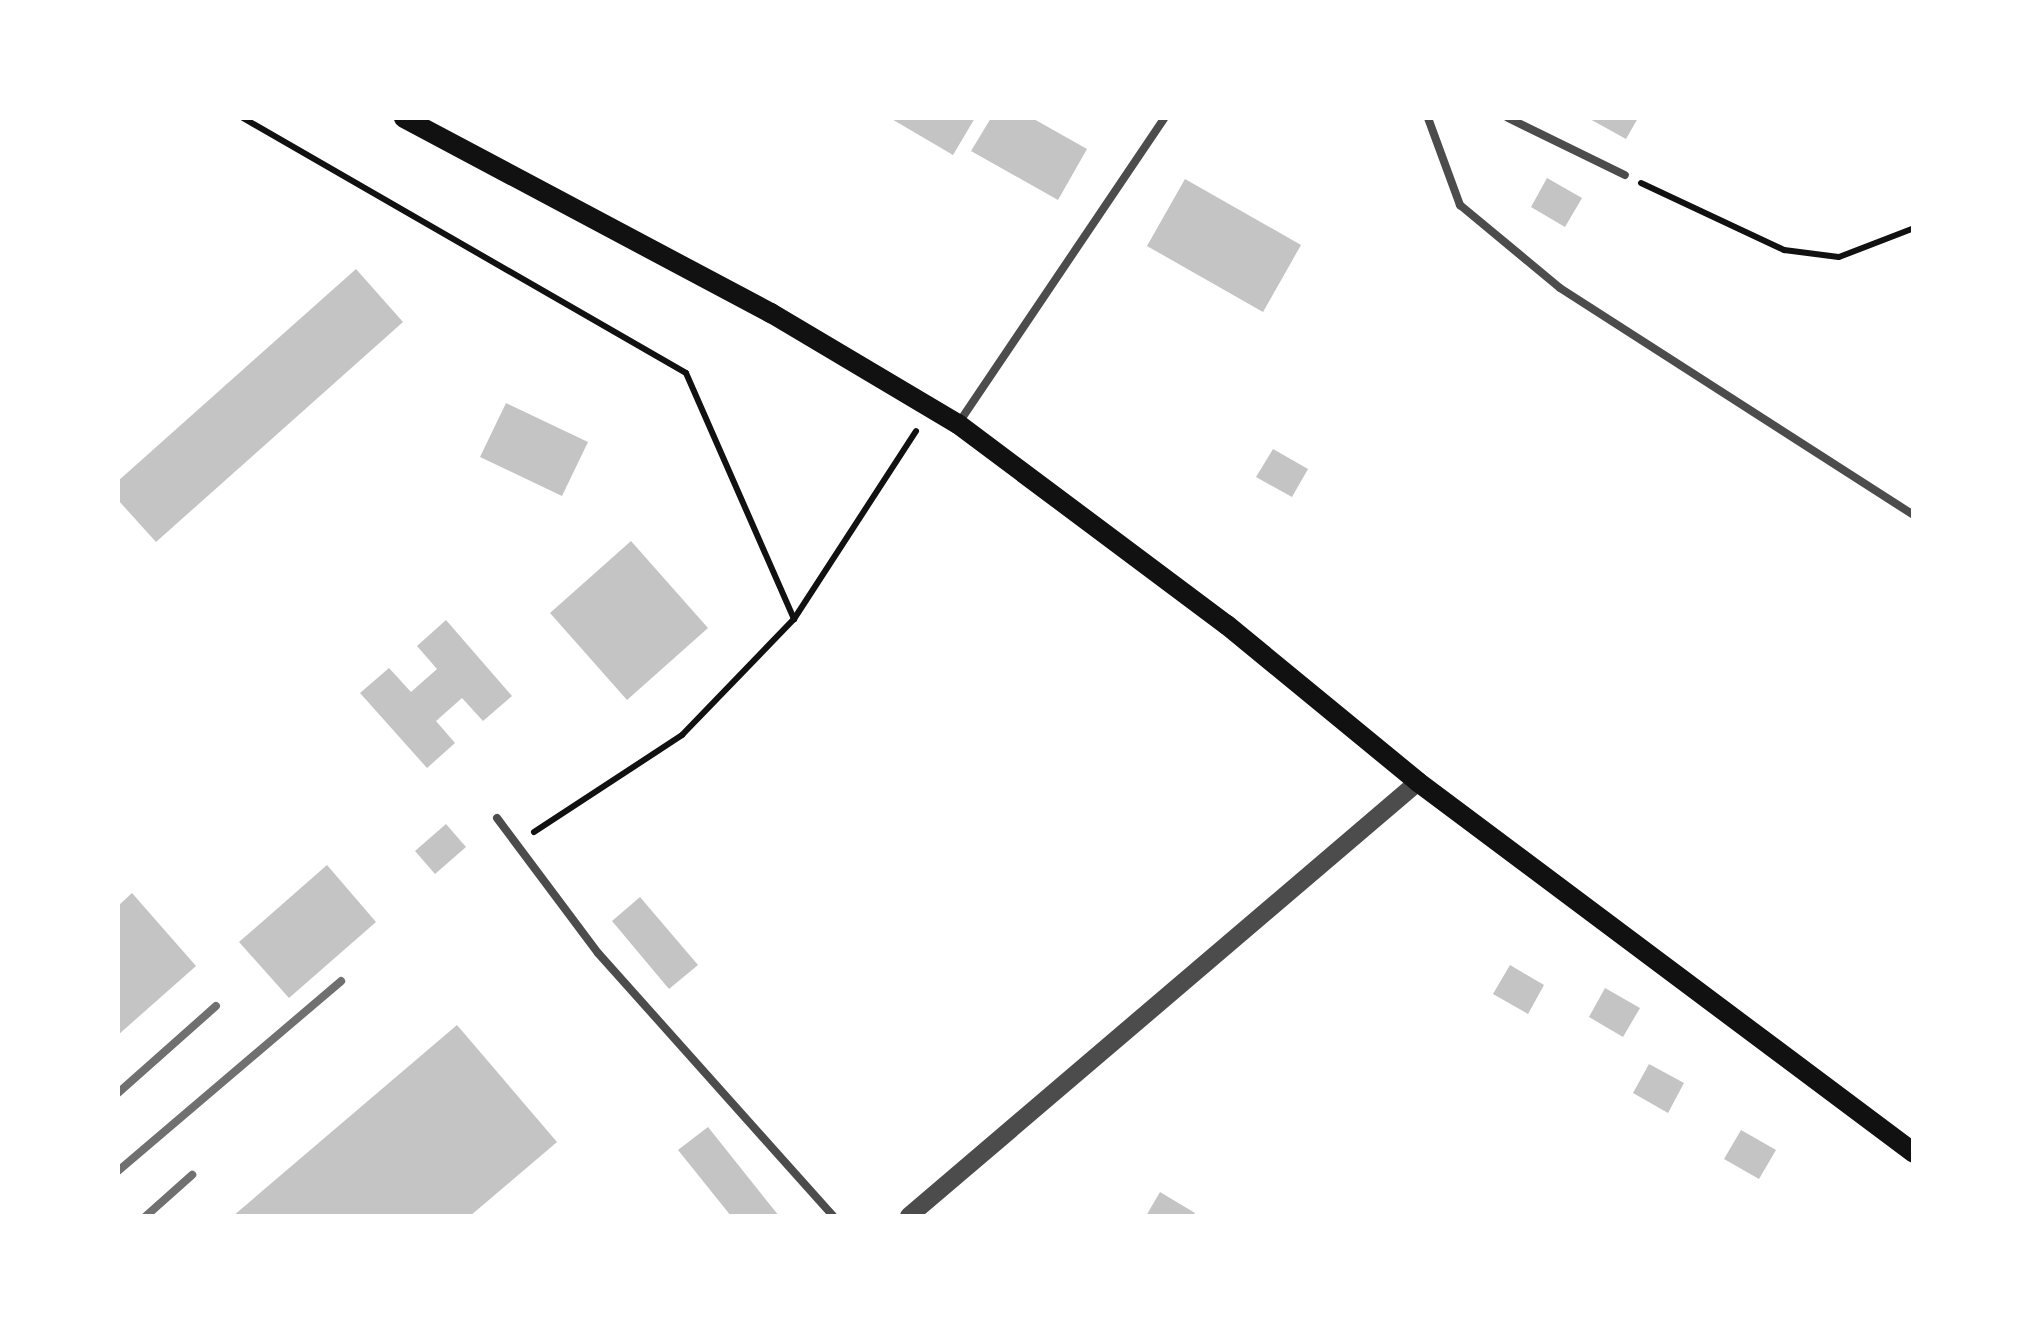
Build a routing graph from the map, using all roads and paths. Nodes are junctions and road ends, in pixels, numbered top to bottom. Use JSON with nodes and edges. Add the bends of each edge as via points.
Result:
{"nodes":[{"id":1,"x":243,"y":118,"type":"edge"},
{"id":2,"x":404,"y":118,"type":"edge"},
{"id":3,"x":1164,"y":118,"type":"edge"},
{"id":4,"x":1428,"y":118,"type":"edge"},
{"id":5,"x":1508,"y":118,"type":"edge"},
{"id":6,"x":1625,"y":175,"type":"joint"},
{"id":7,"x":1914,"y":228,"type":"edge"},
{"id":8,"x":931,"y":408,"type":"junction"},
{"id":9,"x":958,"y":424,"type":"junction"},
{"id":10,"x":1914,"y":515,"type":"edge"},
{"id":11,"x":794,"y":619,"type":"junction"},
{"id":12,"x":1418,"y":782,"type":"junction"},
{"id":13,"x":497,"y":818,"type":"dead end"},
{"id":14,"x":516,"y":844,"type":"junction"},
{"id":15,"x":1914,"y":1153,"type":"edge"},
{"id":16,"x":833,"y":1216,"type":"edge"},
{"id":17,"x":909,"y":1216,"type":"edge"}],
"edges":[{"from":1,"to":11,"type":"path","via":[[686,373]]},
{"from":2,"to":8,"type":"main road","via":[[771,313]]},
{"from":3,"to":9,"type":"lane"},
{"from":4,"to":10,"type":"lane","via":[[1460,205],[1560,288]]},
{"from":5,"to":6,"type":"lane"},
{"from":6,"to":7,"type":"path","via":[[1784,250],[1839,257]]},
{"from":8,"to":9,"type":"main road"},
{"from":8,"to":11,"type":"path"},
{"from":9,"to":12,"type":"main road","via":[[1227,625]]},
{"from":11,"to":14,"type":"path","via":[[682,735]]},
{"from":12,"to":15,"type":"main road"},
{"from":12,"to":17,"type":"street"},
{"from":13,"to":14,"type":"lane"},
{"from":14,"to":16,"type":"lane","via":[[598,953]]}]}
